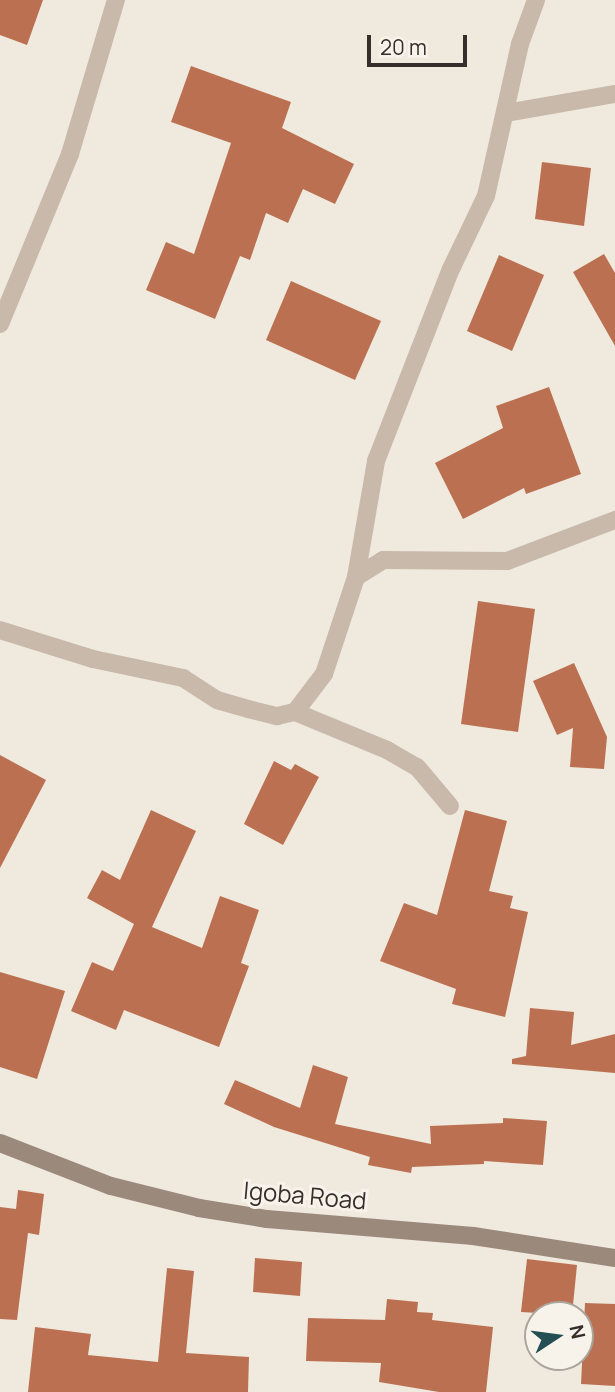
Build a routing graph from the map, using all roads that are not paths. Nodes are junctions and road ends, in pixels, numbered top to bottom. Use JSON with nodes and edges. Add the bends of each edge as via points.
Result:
{"nodes":[{"id":1,"x":116,"y":0,"type":"edge"},
{"id":2,"x":536,"y":0,"type":"edge"},
{"id":3,"x":615,"y":94,"type":"edge"},
{"id":4,"x":506,"y":113,"type":"junction"},
{"id":5,"x":0,"y":324,"type":"edge"},
{"id":6,"x":615,"y":520,"type":"edge"},
{"id":7,"x":356,"y":577,"type":"junction"},
{"id":8,"x":0,"y":630,"type":"edge"},
{"id":9,"x":295,"y":712,"type":"junction"},
{"id":10,"x":450,"y":806,"type":"dead end"},
{"id":11,"x":0,"y":1143,"type":"edge"},
{"id":12,"x":615,"y":1258,"type":"edge"}],
"edges":[{"from":1,"to":5,"type":"street","via":[[74,141]]},
{"from":2,"to":4,"type":"street","via":[[520,44]]},
{"from":3,"to":4,"type":"street"},
{"from":4,"to":7,"type":"street","via":[[486,196],[451,269],[376,461]]},
{"from":6,"to":7,"type":"street","via":[[506,561],[383,561]]},
{"from":7,"to":9,"type":"street","via":[[324,674]]},
{"from":8,"to":9,"type":"street","via":[[93,659],[184,678],[217,700],[248,709],[277,716]]},
{"from":9,"to":10,"type":"street","via":[[417,767]]},
{"from":11,"to":12,"type":"street","name":"Igoba Road","via":[[111,1186],[199,1208],[267,1219],[473,1236]]}]}
